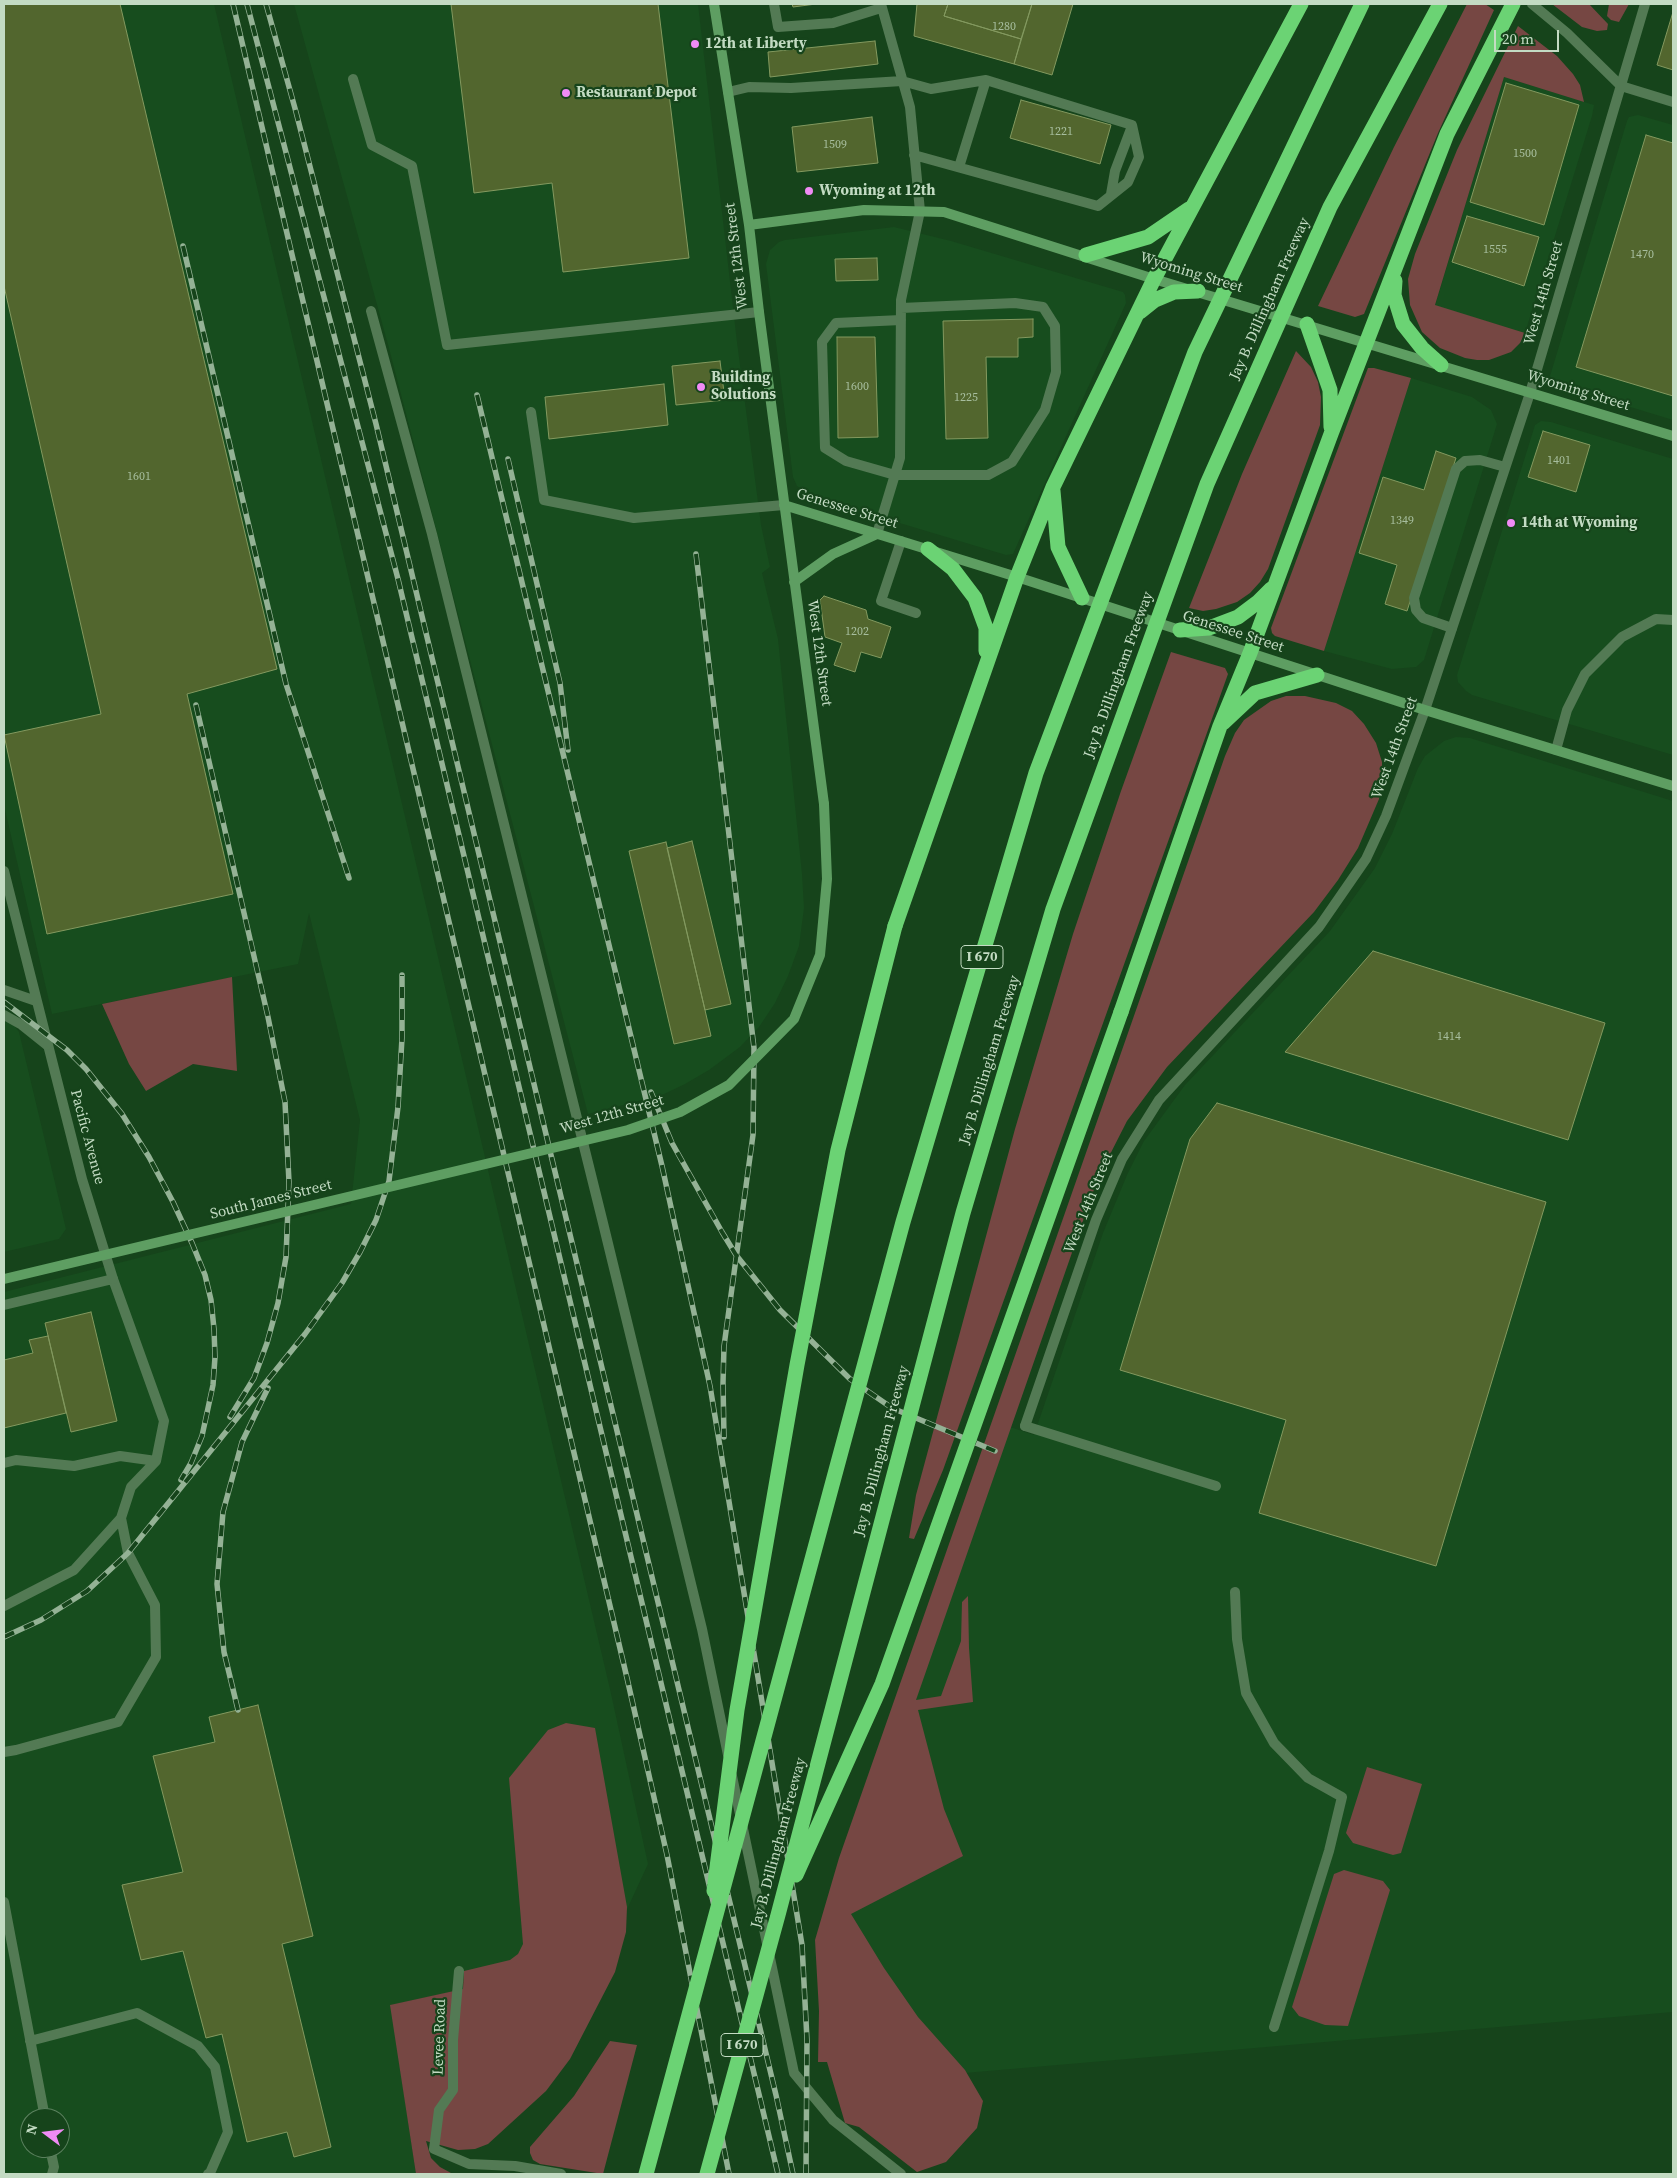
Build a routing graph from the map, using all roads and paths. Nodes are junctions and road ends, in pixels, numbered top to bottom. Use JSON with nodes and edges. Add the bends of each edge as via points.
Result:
{"nodes":[{"id":1,"x":714,"y":4,"type":"edge"},
{"id":2,"x":774,"y":4,"type":"edge"},
{"id":3,"x":1362,"y":4,"type":"edge"},
{"id":4,"x":1440,"y":4,"type":"edge"},
{"id":5,"x":1513,"y":4,"type":"edge"},
{"id":6,"x":1532,"y":4,"type":"edge"},
{"id":7,"x":1645,"y":4,"type":"edge"},
{"id":8,"x":881,"y":6,"type":"edge"},
{"id":9,"x":1299,"y":8,"type":"edge"},
{"id":10,"x":353,"y":79,"type":"dead end"},
{"id":11,"x":986,"y":80,"type":"junction"},
{"id":12,"x":902,"y":81,"type":"junction"},
{"id":13,"x":1620,"y":86,"type":"junction"},
{"id":14,"x":728,"y":92,"type":"junction"},
{"id":15,"x":1673,"y":102,"type":"edge"},
{"id":16,"x":1132,"y":125,"type":"junction"},
{"id":17,"x":914,"y":155,"type":"junction"},
{"id":18,"x":959,"y":167,"type":"junction"},
{"id":19,"x":1111,"y":194,"type":"junction"},
{"id":20,"x":1192,"y":207,"type":"junction"},
{"id":21,"x":920,"y":211,"type":"junction"},
{"id":22,"x":750,"y":225,"type":"junction"},
{"id":23,"x":1086,"y":256,"type":"junction"},
{"id":24,"x":1396,"y":269,"type":"junction"},
{"id":25,"x":1154,"y":279,"type":"junction"},
{"id":26,"x":1198,"y":291,"type":"junction"},
{"id":27,"x":901,"y":308,"type":"junction"},
{"id":28,"x":371,"y":311,"type":"dead end"},
{"id":29,"x":759,"y":312,"type":"junction"},
{"id":30,"x":1137,"y":315,"type":"junction"},
{"id":31,"x":901,"y":320,"type":"junction"},
{"id":32,"x":1308,"y":324,"type":"junction"},
{"id":33,"x":1368,"y":343,"type":"junction"},
{"id":34,"x":1441,"y":365,"type":"junction"},
{"id":35,"x":1530,"y":393,"type":"junction"},
{"id":36,"x":531,"y":412,"type":"dead end"},
{"id":37,"x":1331,"y":434,"type":"junction"},
{"id":38,"x":1673,"y":436,"type":"edge"},
{"id":39,"x":1505,"y":467,"type":"junction"},
{"id":40,"x":895,"y":475,"type":"junction"},
{"id":41,"x":1053,"y":487,"type":"junction"},
{"id":42,"x":784,"y":505,"type":"junction"},
{"id":43,"x":877,"y":534,"type":"junction"},
{"id":44,"x":901,"y":541,"type":"junction"},
{"id":45,"x":928,"y":549,"type":"junction"},
{"id":46,"x":1016,"y":577,"type":"junction"},
{"id":47,"x":794,"y":582,"type":"junction"},
{"id":48,"x":1275,"y":585,"type":"junction"},
{"id":49,"x":1082,"y":598,"type":"junction"},
{"id":50,"x":916,"y":613,"type":"dead end"},
{"id":51,"x":1673,"y":620,"type":"edge"},
{"id":52,"x":1452,"y":628,"type":"junction"},
{"id":53,"x":1180,"y":630,"type":"junction"},
{"id":54,"x":1250,"y":653,"type":"junction"},
{"id":55,"x":986,"y":664,"type":"junction"},
{"id":56,"x":1318,"y":675,"type":"junction"},
{"id":57,"x":1425,"y":710,"type":"junction"},
{"id":58,"x":1220,"y":726,"type":"junction"},
{"id":59,"x":1556,"y":750,"type":"junction"},
{"id":60,"x":1673,"y":786,"type":"edge"},
{"id":61,"x":4,"y":872,"type":"edge"},
{"id":62,"x":4,"y":990,"type":"edge"},
{"id":63,"x":36,"y":1001,"type":"junction"},
{"id":64,"x":4,"y":1015,"type":"edge"},
{"id":65,"x":47,"y":1045,"type":"junction"},
{"id":66,"x":546,"y":1149,"type":"joint"},
{"id":67,"x":4,"y":1279,"type":"edge"},
{"id":68,"x":113,"y":1279,"type":"junction"},
{"id":69,"x":4,"y":1305,"type":"edge"},
{"id":70,"x":156,"y":1460,"type":"junction"},
{"id":71,"x":4,"y":1463,"type":"edge"},
{"id":72,"x":1216,"y":1486,"type":"dead end"},
{"id":73,"x":121,"y":1518,"type":"junction"},
{"id":74,"x":1235,"y":1592,"type":"dead end"},
{"id":75,"x":4,"y":1606,"type":"edge"},
{"id":76,"x":4,"y":1752,"type":"edge"},
{"id":77,"x":4,"y":1902,"type":"edge"},
{"id":78,"x":778,"y":1915,"type":"junction"},
{"id":79,"x":707,"y":1948,"type":"junction"},
{"id":80,"x":459,"y":1971,"type":"dead end"},
{"id":81,"x":1274,"y":2027,"type":"dead end"},
{"id":82,"x":30,"y":2041,"type":"junction"},
{"id":83,"x":43,"y":2108,"type":"edge"},
{"id":84,"x":52,"y":2158,"type":"edge"},
{"id":85,"x":52,"y":2174,"type":"edge"},
{"id":86,"x":208,"y":2174,"type":"edge"},
{"id":87,"x":561,"y":2174,"type":"edge"},
{"id":88,"x":646,"y":2174,"type":"edge"},
{"id":89,"x":706,"y":2174,"type":"edge"},
{"id":90,"x":901,"y":2174,"type":"edge"}],
"edges":[{"from":1,"to":14,"type":"main road","name":"West 12th Street"},
{"from":2,"to":8,"type":"street","via":[[778,27],[833,23]]},
{"from":3,"to":79,"type":"highway","number":"I 670","bridge":true,"via":[[1195,352],[1036,773],[903,1222]]},
{"from":4,"to":78,"type":"highway","name":"Jay B. Dillingham Freeway","number":"I 670","bridge":true,"via":[[1330,207],[1207,484],[1053,909],[963,1213]]},
{"from":5,"to":24,"type":"highway","via":[[1447,134]]},
{"from":6,"to":13,"type":"street","via":[[1567,33]]},
{"from":7,"to":13,"type":"street","name":"West 14th Street"},
{"from":8,"to":12,"type":"street"},
{"from":9,"to":20,"type":"highway"},
{"from":10,"to":29,"type":"street","via":[[372,145],[412,166],[447,345]]},
{"from":11,"to":12,"type":"street","via":[[930,89]]},
{"from":11,"to":16,"type":"street"},
{"from":11,"to":18,"type":"street"},
{"from":12,"to":14,"type":"street","via":[[791,88],[750,86]]},
{"from":12,"to":17,"type":"street","via":[[910,107]]},
{"from":13,"to":15,"type":"street"},
{"from":13,"to":35,"type":"street","name":"West 14th Street"},
{"from":14,"to":22,"type":"main road","name":"West 12th Street"},
{"from":16,"to":19,"type":"street","via":[[1115,171]]},
{"from":16,"to":19,"type":"street","via":[[1139,157],[1128,182]]},
{"from":17,"to":18,"type":"street"},
{"from":17,"to":21,"type":"street"},
{"from":18,"to":19,"type":"street","via":[[1098,206]]},
{"from":20,"to":23,"type":"highway","via":[[1148,237]]},
{"from":20,"to":25,"type":"highway"},
{"from":21,"to":22,"type":"main road","name":"Wyoming Street","via":[[864,210]]},
{"from":21,"to":23,"type":"main road","name":"Wyoming Street","via":[[944,212]]},
{"from":21,"to":27,"type":"street"},
{"from":22,"to":29,"type":"main road","name":"West 12th Street"},
{"from":23,"to":25,"type":"main road","name":"Wyoming Street"},
{"from":24,"to":33,"type":"highway"},
{"from":24,"to":34,"type":"highway","via":[[1394,296],[1403,324]]},
{"from":25,"to":26,"type":"main road","name":"Wyoming Street"},
{"from":25,"to":30,"type":"highway"},
{"from":26,"to":30,"type":"highway","via":[[1174,292],[1155,300]]},
{"from":26,"to":32,"type":"main road","name":"Wyoming Street"},
{"from":27,"to":31,"type":"street"},
{"from":27,"to":40,"type":"street","via":[[1015,303],[1043,307],[1055,326],[1056,372],[1045,410],[1012,462],[988,475]]},
{"from":28,"to":90,"type":"street","via":[[435,544],[702,1629],[794,2073],[833,2120]]},
{"from":29,"to":42,"type":"main road","name":"West 12th Street"},
{"from":30,"to":41,"type":"highway"},
{"from":31,"to":40,"type":"street","via":[[900,458]]},
{"from":31,"to":40,"type":"street","via":[[836,323],[822,342],[825,448],[846,461]]},
{"from":32,"to":33,"type":"main road","name":"Wyoming Street"},
{"from":32,"to":37,"type":"highway","via":[[1330,390]]},
{"from":33,"to":34,"type":"main road","name":"Wyoming Street"},
{"from":33,"to":37,"type":"highway"},
{"from":34,"to":35,"type":"main road","name":"Wyoming Street"},
{"from":35,"to":38,"type":"main road","name":"Wyoming Street"},
{"from":35,"to":39,"type":"street","name":"West 14th Street"},
{"from":36,"to":42,"type":"street","via":[[544,500],[634,518]]},
{"from":37,"to":48,"type":"highway"},
{"from":39,"to":52,"type":"street","name":"West 14th Street"},
{"from":39,"to":52,"type":"street","via":[[1480,460],[1465,461],[1456,469],[1453,478],[1414,598],[1416,610],[1423,618]]},
{"from":40,"to":43,"type":"street"},
{"from":41,"to":46,"type":"highway"},
{"from":41,"to":49,"type":"highway","via":[[1058,548]]},
{"from":42,"to":43,"type":"main road","name":"Genessee Street"},
{"from":42,"to":47,"type":"main road","name":"West 12th Street"},
{"from":43,"to":44,"type":"main road","name":"Genessee Street"},
{"from":43,"to":47,"type":"main road","via":[[833,554]]},
{"from":44,"to":45,"type":"main road","name":"Genessee Street"},
{"from":44,"to":50,"type":"street","via":[[881,601]]},
{"from":45,"to":46,"type":"main road","name":"Genessee Street"},
{"from":45,"to":55,"type":"highway","via":[[953,569],[975,598],[986,628]]},
{"from":46,"to":49,"type":"main road","name":"Genessee Street"},
{"from":46,"to":55,"type":"highway"},
{"from":47,"to":66,"type":"main road","name":"West 12th Street","bridge":true,"via":[[824,804],[827,879],[820,955],[794,1019],[729,1085],[680,1112],[628,1130]]},
{"from":48,"to":53,"type":"highway","via":[[1238,617],[1210,628]]},
{"from":48,"to":54,"type":"highway"},
{"from":49,"to":53,"type":"main road","name":"Genessee Street"},
{"from":51,"to":59,"type":"street","via":[[1656,618],[1622,636],[1585,674],[1567,710]]},
{"from":52,"to":57,"type":"street","name":"West 14th Street"},
{"from":53,"to":54,"type":"main road","name":"Genessee Street"},
{"from":54,"to":56,"type":"main road","name":"Genessee Street"},
{"from":54,"to":58,"type":"highway"},
{"from":55,"to":79,"type":"highway","bridge":true,"via":[[895,926],[838,1150],[737,1710]]},
{"from":56,"to":57,"type":"main road","name":"Genessee Street"},
{"from":56,"to":58,"type":"highway","via":[[1255,693]]},
{"from":57,"to":59,"type":"main road","name":"Genessee Street"},
{"from":57,"to":72,"type":"street","name":"West 14th Street","via":[[1386,816],[1361,866],[1319,927],[1159,1100],[1122,1159],[1096,1220],[1025,1426]]},
{"from":58,"to":78,"type":"highway","bridge":true,"via":[[882,1684]]},
{"from":59,"to":60,"type":"main road","name":"Genessee Street"},
{"from":61,"to":63,"type":"street","name":"Pacific Avenue"},
{"from":62,"to":63,"type":"street"},
{"from":63,"to":65,"type":"street","name":"Pacific Avenue"},
{"from":64,"to":65,"type":"street"},
{"from":65,"to":68,"type":"street","name":"Pacific Avenue","via":[[82,1179]]},
{"from":66,"to":67,"type":"main road","name":"South James Street","bridge":true},
{"from":68,"to":69,"type":"street"},
{"from":68,"to":70,"type":"street","name":"Pacific Avenue","via":[[164,1421]]},
{"from":70,"to":71,"type":"street","via":[[120,1456],[74,1466],[16,1460]]},
{"from":70,"to":73,"type":"street","via":[[131,1487]]},
{"from":73,"to":75,"type":"street","via":[[74,1570]]},
{"from":73,"to":76,"type":"street","via":[[128,1553],[154,1605],[156,1657],[118,1722]]},
{"from":74,"to":81,"type":"street","via":[[1237,1639],[1246,1693],[1274,1743],[1308,1778],[1342,1797],[1329,1851]]},
{"from":77,"to":82,"type":"street"},
{"from":78,"to":89,"type":"highway","name":"Jay B. Dillingham Freeway","number":"I 670","bridge":true},
{"from":79,"to":88,"type":"highway","number":"I 670","bridge":true},
{"from":80,"to":87,"type":"street","name":"Levee Road","via":[[453,2040],[453,2090],[440,2110],[434,2148],[469,2164],[515,2166]]},
{"from":82,"to":83,"type":"street"},
{"from":82,"to":86,"type":"street","via":[[137,2013],[198,2046],[215,2067],[228,2132]]},
{"from":84,"to":85,"type":"street"}]}
